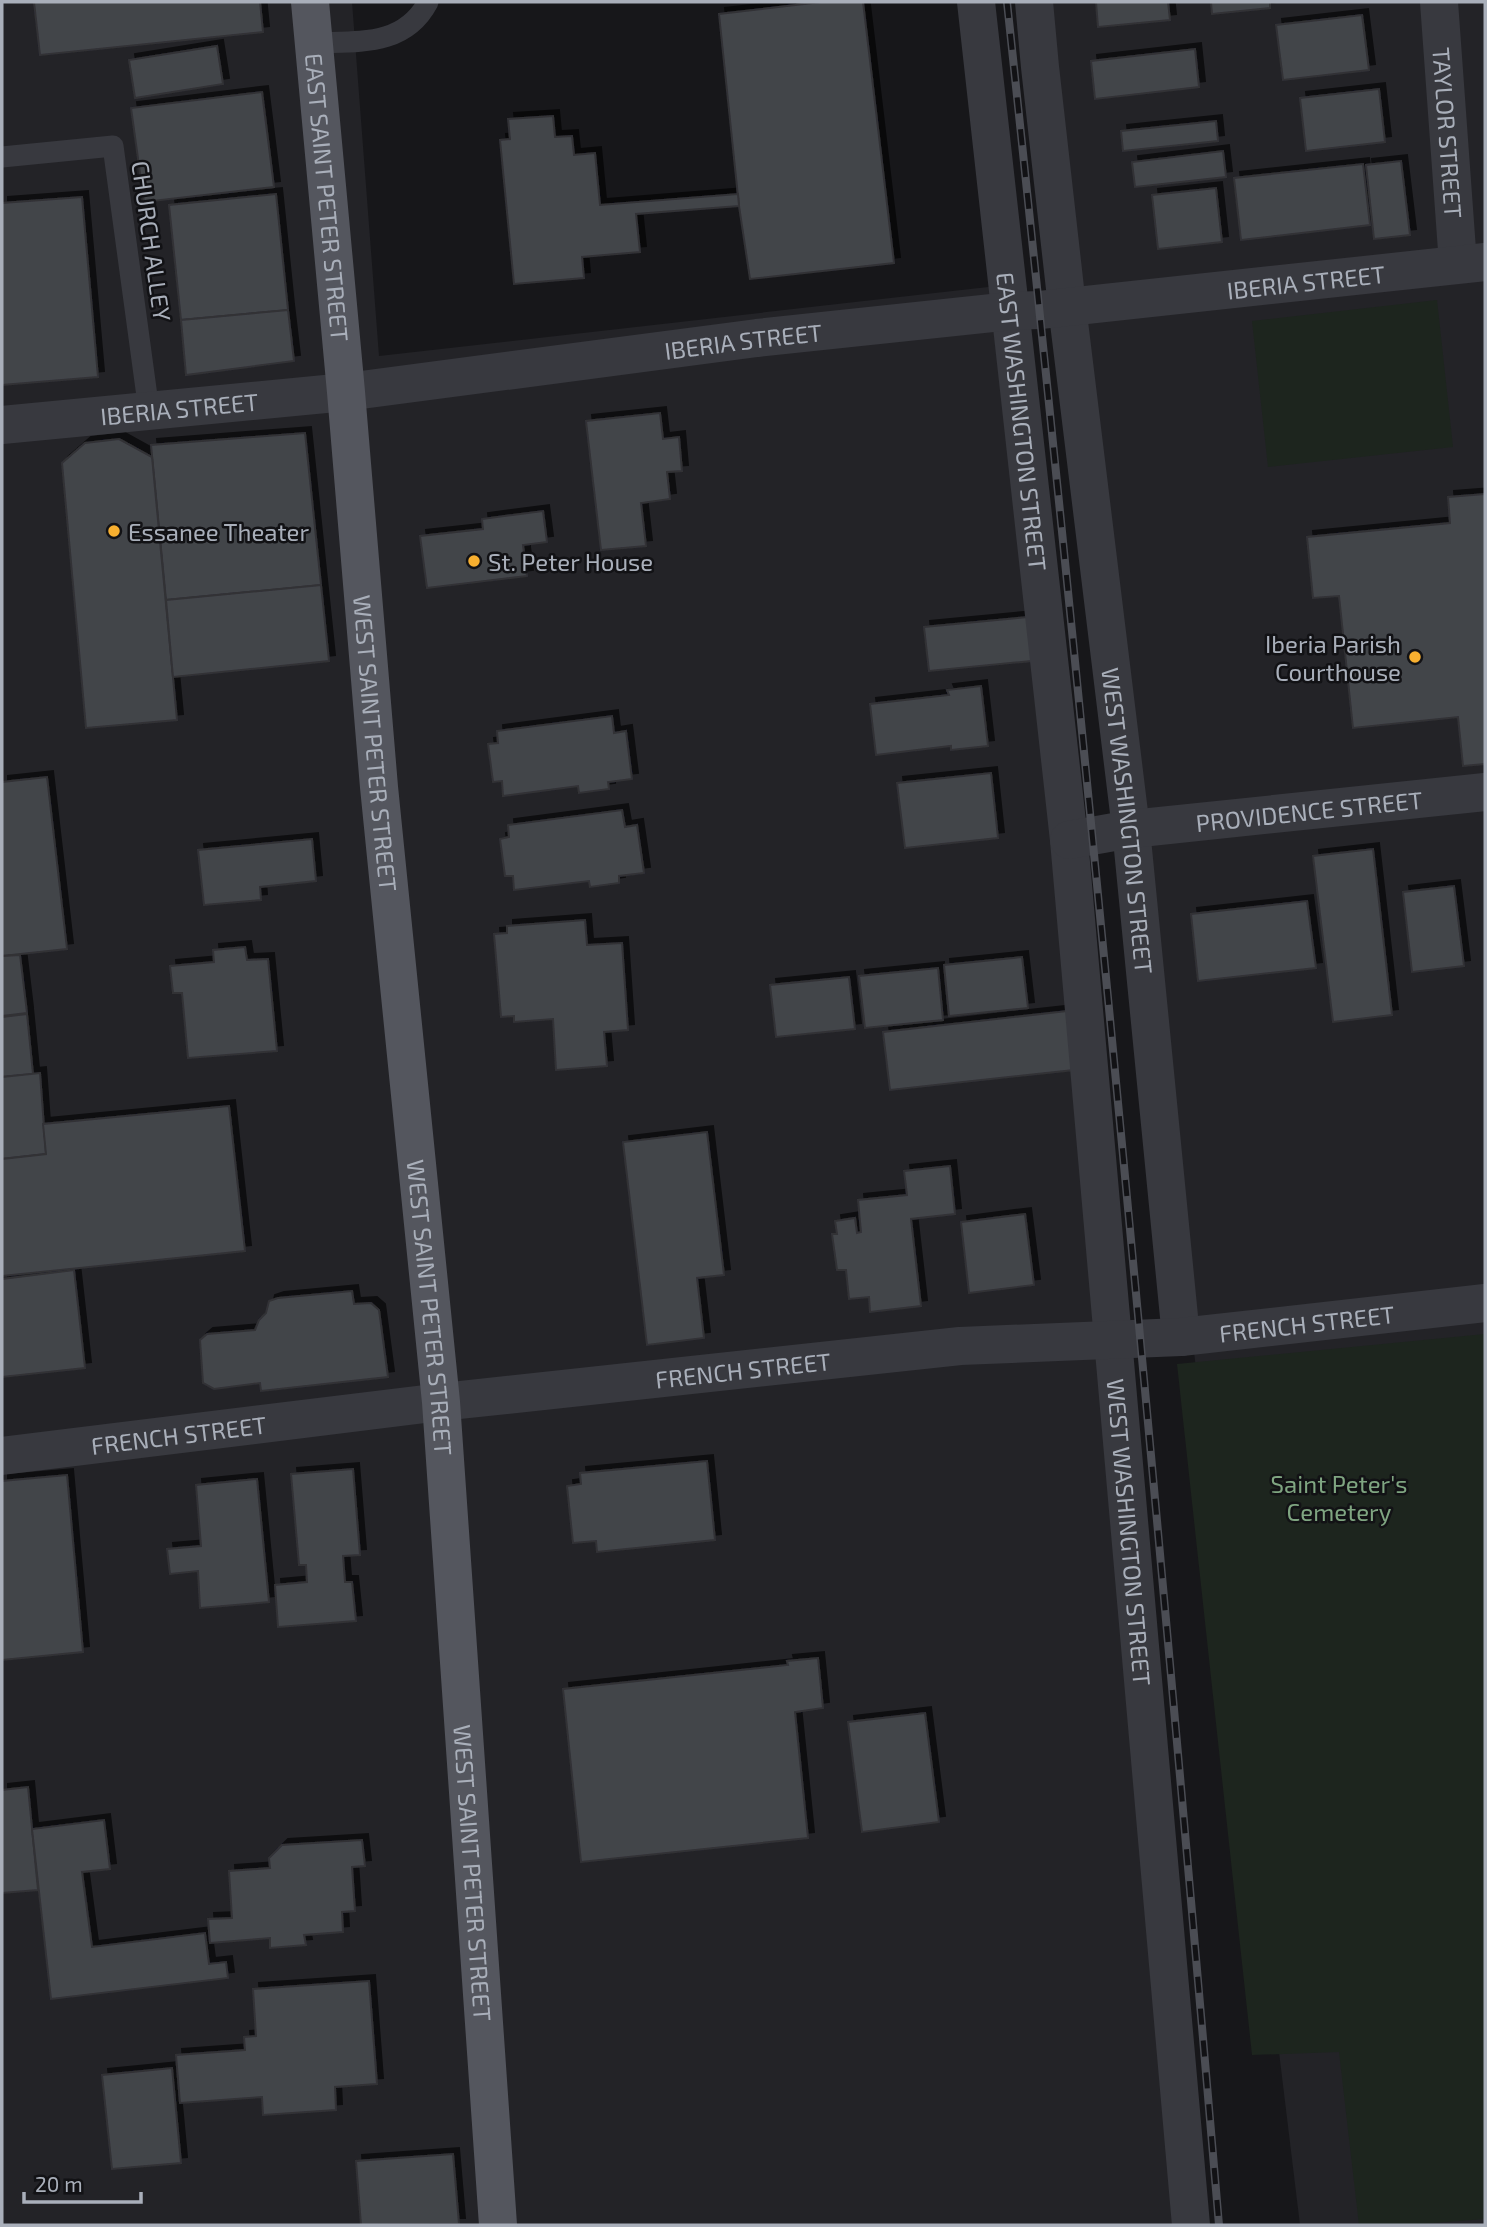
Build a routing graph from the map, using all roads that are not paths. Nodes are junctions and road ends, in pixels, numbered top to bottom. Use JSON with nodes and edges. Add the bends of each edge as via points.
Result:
{"nodes":[{"id":1,"x":310,"y":2,"type":"edge"},
{"id":2,"x":428,"y":2,"type":"edge"},
{"id":3,"x":976,"y":2,"type":"edge"},
{"id":4,"x":1034,"y":2,"type":"edge"},
{"id":5,"x":1439,"y":2,"type":"edge"},
{"id":6,"x":314,"y":43,"type":"junction"},
{"id":7,"x":2,"y":157,"type":"edge"},
{"id":8,"x":1472,"y":263,"type":"edge"},
{"id":9,"x":1067,"y":306,"type":"junction"},
{"id":10,"x":1011,"y":311,"type":"junction"},
{"id":11,"x":346,"y":392,"type":"junction"},
{"id":12,"x":149,"y":411,"type":"junction"},
{"id":13,"x":2,"y":425,"type":"edge"},
{"id":14,"x":1485,"y":792,"type":"edge"},
{"id":15,"x":1131,"y":829,"type":"junction"},
{"id":16,"x":1069,"y":840,"type":"junction"},
{"id":17,"x":1485,"y":1303,"type":"edge"},
{"id":18,"x":1181,"y":1338,"type":"junction"},
{"id":19,"x":1115,"y":1340,"type":"junction"},
{"id":20,"x":441,"y":1402,"type":"junction"},
{"id":21,"x":2,"y":1456,"type":"edge"},
{"id":22,"x":498,"y":2225,"type":"edge"},
{"id":23,"x":1191,"y":2225,"type":"edge"}],
"edges":[{"from":1,"to":6,"type":"main road","name":"EAST SAINT PETER STREET"},
{"from":2,"to":6,"type":"lane","via":[[404,31],[373,41]]},
{"from":3,"to":10,"type":"street","name":"EAST WASHINGTON STREET"},
{"from":4,"to":9,"type":"street"},
{"from":5,"to":8,"type":"street","name":"TAYLOR STREET"},
{"from":6,"to":11,"type":"main road","name":"EAST SAINT PETER STREET"},
{"from":7,"to":12,"type":"lane","name":"CHURCH ALLEY","via":[[113,146]]},
{"from":8,"to":9,"type":"street","name":"IBERIA STREET"},
{"from":9,"to":10,"type":"street","name":"IBERIA STREET"},
{"from":9,"to":15,"type":"street","name":"WEST WASHINGTON STREET"},
{"from":10,"to":11,"type":"street","name":"IBERIA STREET","via":[[757,338]]},
{"from":10,"to":16,"type":"street","name":"EAST WASHINGTON STREET"},
{"from":11,"to":12,"type":"street","name":"IBERIA STREET"},
{"from":11,"to":20,"type":"main road","name":"WEST SAINT PETER STREET","via":[[379,787]]},
{"from":12,"to":13,"type":"street","name":"IBERIA STREET"},
{"from":14,"to":15,"type":"street","name":"PROVIDENCE STREET"},
{"from":15,"to":16,"type":"street","name":"PROVIDENCE STREET"},
{"from":15,"to":18,"type":"street","name":"WEST WASHINGTON STREET"},
{"from":16,"to":19,"type":"street","name":"WEST WASHINGTON STREET"},
{"from":17,"to":18,"type":"street","name":"FRENCH STREET"},
{"from":18,"to":19,"type":"street","name":"FRENCH STREET"},
{"from":19,"to":20,"type":"street","name":"FRENCH STREET","via":[[960,1346]]},
{"from":19,"to":23,"type":"street","name":"WEST WASHINGTON STREET"},
{"from":20,"to":21,"type":"street","name":"FRENCH STREET"},
{"from":20,"to":22,"type":"main road","name":"WEST SAINT PETER STREET"}]}
